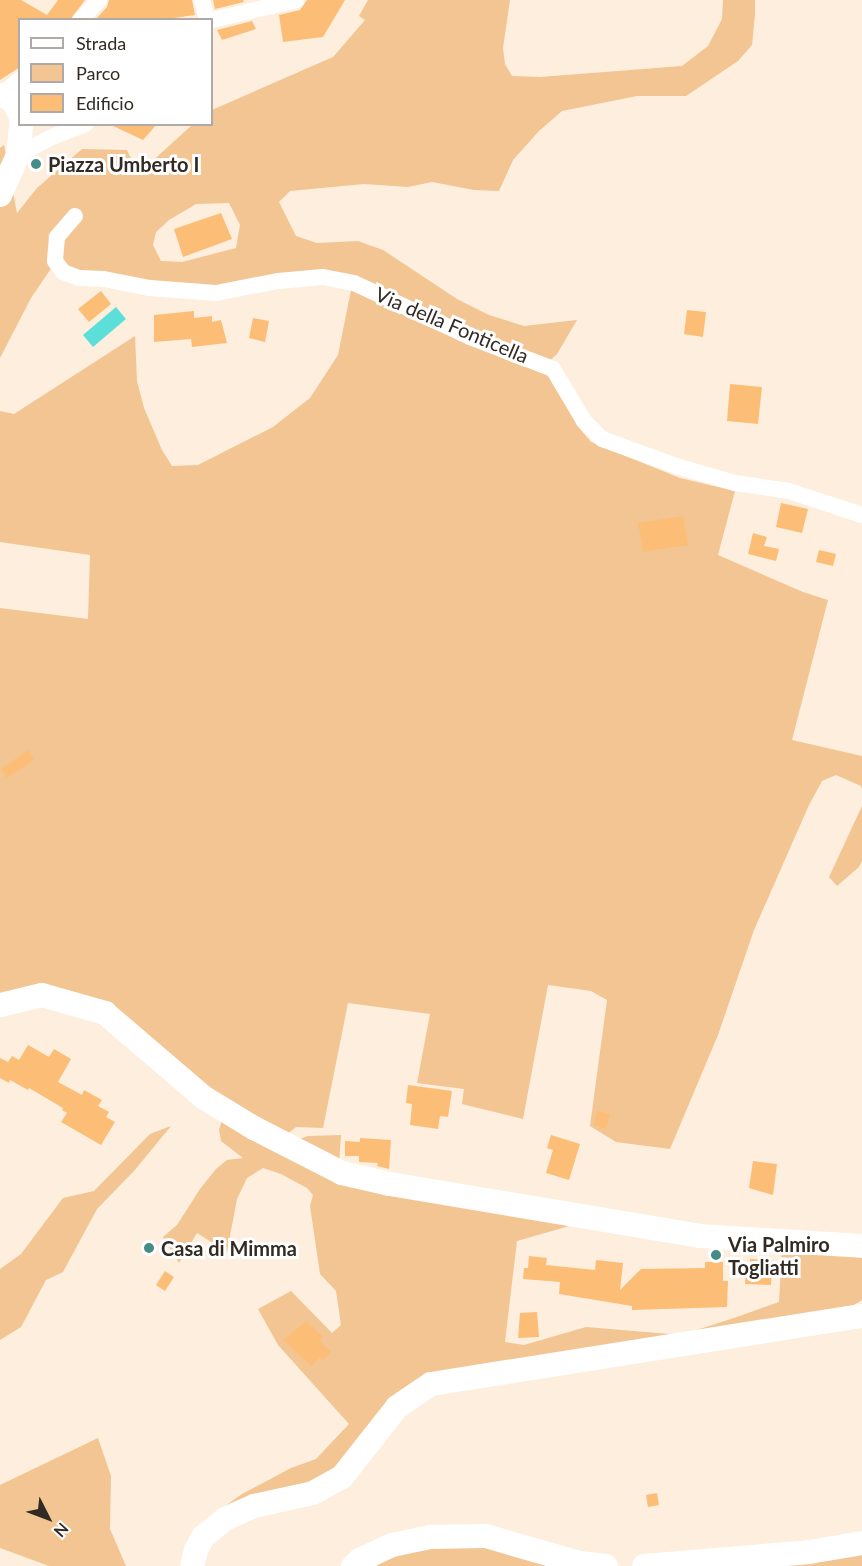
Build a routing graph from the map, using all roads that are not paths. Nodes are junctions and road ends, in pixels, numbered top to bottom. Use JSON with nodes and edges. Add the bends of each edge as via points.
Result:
{"nodes":[{"id":1,"x":99,"y":0,"type":"edge"},
{"id":2,"x":202,"y":0,"type":"edge"},
{"id":3,"x":297,"y":0,"type":"edge"},
{"id":4,"x":279,"y":1,"type":"edge"},
{"id":5,"x":82,"y":18,"type":"edge"},
{"id":6,"x":208,"y":18,"type":"edge"},
{"id":7,"x":213,"y":19,"type":"edge"},
{"id":8,"x":18,"y":80,"type":"edge"},
{"id":9,"x":1,"y":92,"type":"edge"},
{"id":10,"x":18,"y":111,"type":"edge"},
{"id":11,"x":21,"y":126,"type":"edge"},
{"id":12,"x":81,"y":126,"type":"edge"},
{"id":13,"x":18,"y":155,"type":"junction"},
{"id":14,"x":0,"y":195,"type":"edge"},
{"id":15,"x":75,"y":216,"type":"dead end"},
{"id":16,"x":862,"y":515,"type":"edge"},
{"id":17,"x":0,"y":1005,"type":"edge"},
{"id":18,"x":862,"y":1246,"type":"edge"},
{"id":19,"x":862,"y":1316,"type":"edge"},
{"id":20,"x":862,"y":1544,"type":"edge"},
{"id":21,"x":192,"y":1566,"type":"edge"},
{"id":22,"x":353,"y":1566,"type":"edge"},
{"id":23,"x":606,"y":1566,"type":"edge"},
{"id":24,"x":644,"y":1566,"type":"edge"}],
"edges":[{"from":1,"to":5,"type":"street"},
{"from":2,"to":6,"type":"street"},
{"from":3,"to":4,"type":"street"},
{"from":4,"to":7,"type":"street"},
{"from":8,"to":9,"type":"street"},
{"from":9,"to":10,"type":"street","via":[[13,100]]},
{"from":11,"to":13,"type":"street"},
{"from":12,"to":13,"type":"street"},
{"from":13,"to":14,"type":"street"},
{"from":15,"to":16,"type":"street","name":"Via della Fonticella","via":[[57,237],[55,261],[63,272],[79,278],[150,288],[216,293],[323,277],[354,283],[470,338],[553,369],[584,421],[602,439],[686,469],[735,483],[789,491]]},
{"from":17,"to":18,"type":"street","via":[[42,995],[105,1013],[210,1102],[278,1142],[342,1173],[700,1236]]},
{"from":19,"to":21,"type":"street","via":[[431,1384],[397,1407],[342,1477],[312,1493],[254,1506],[225,1519],[204,1537]]},
{"from":20,"to":24,"type":"street"},
{"from":22,"to":23,"type":"street","via":[[392,1545],[430,1538],[486,1536],[579,1563]]}]}
